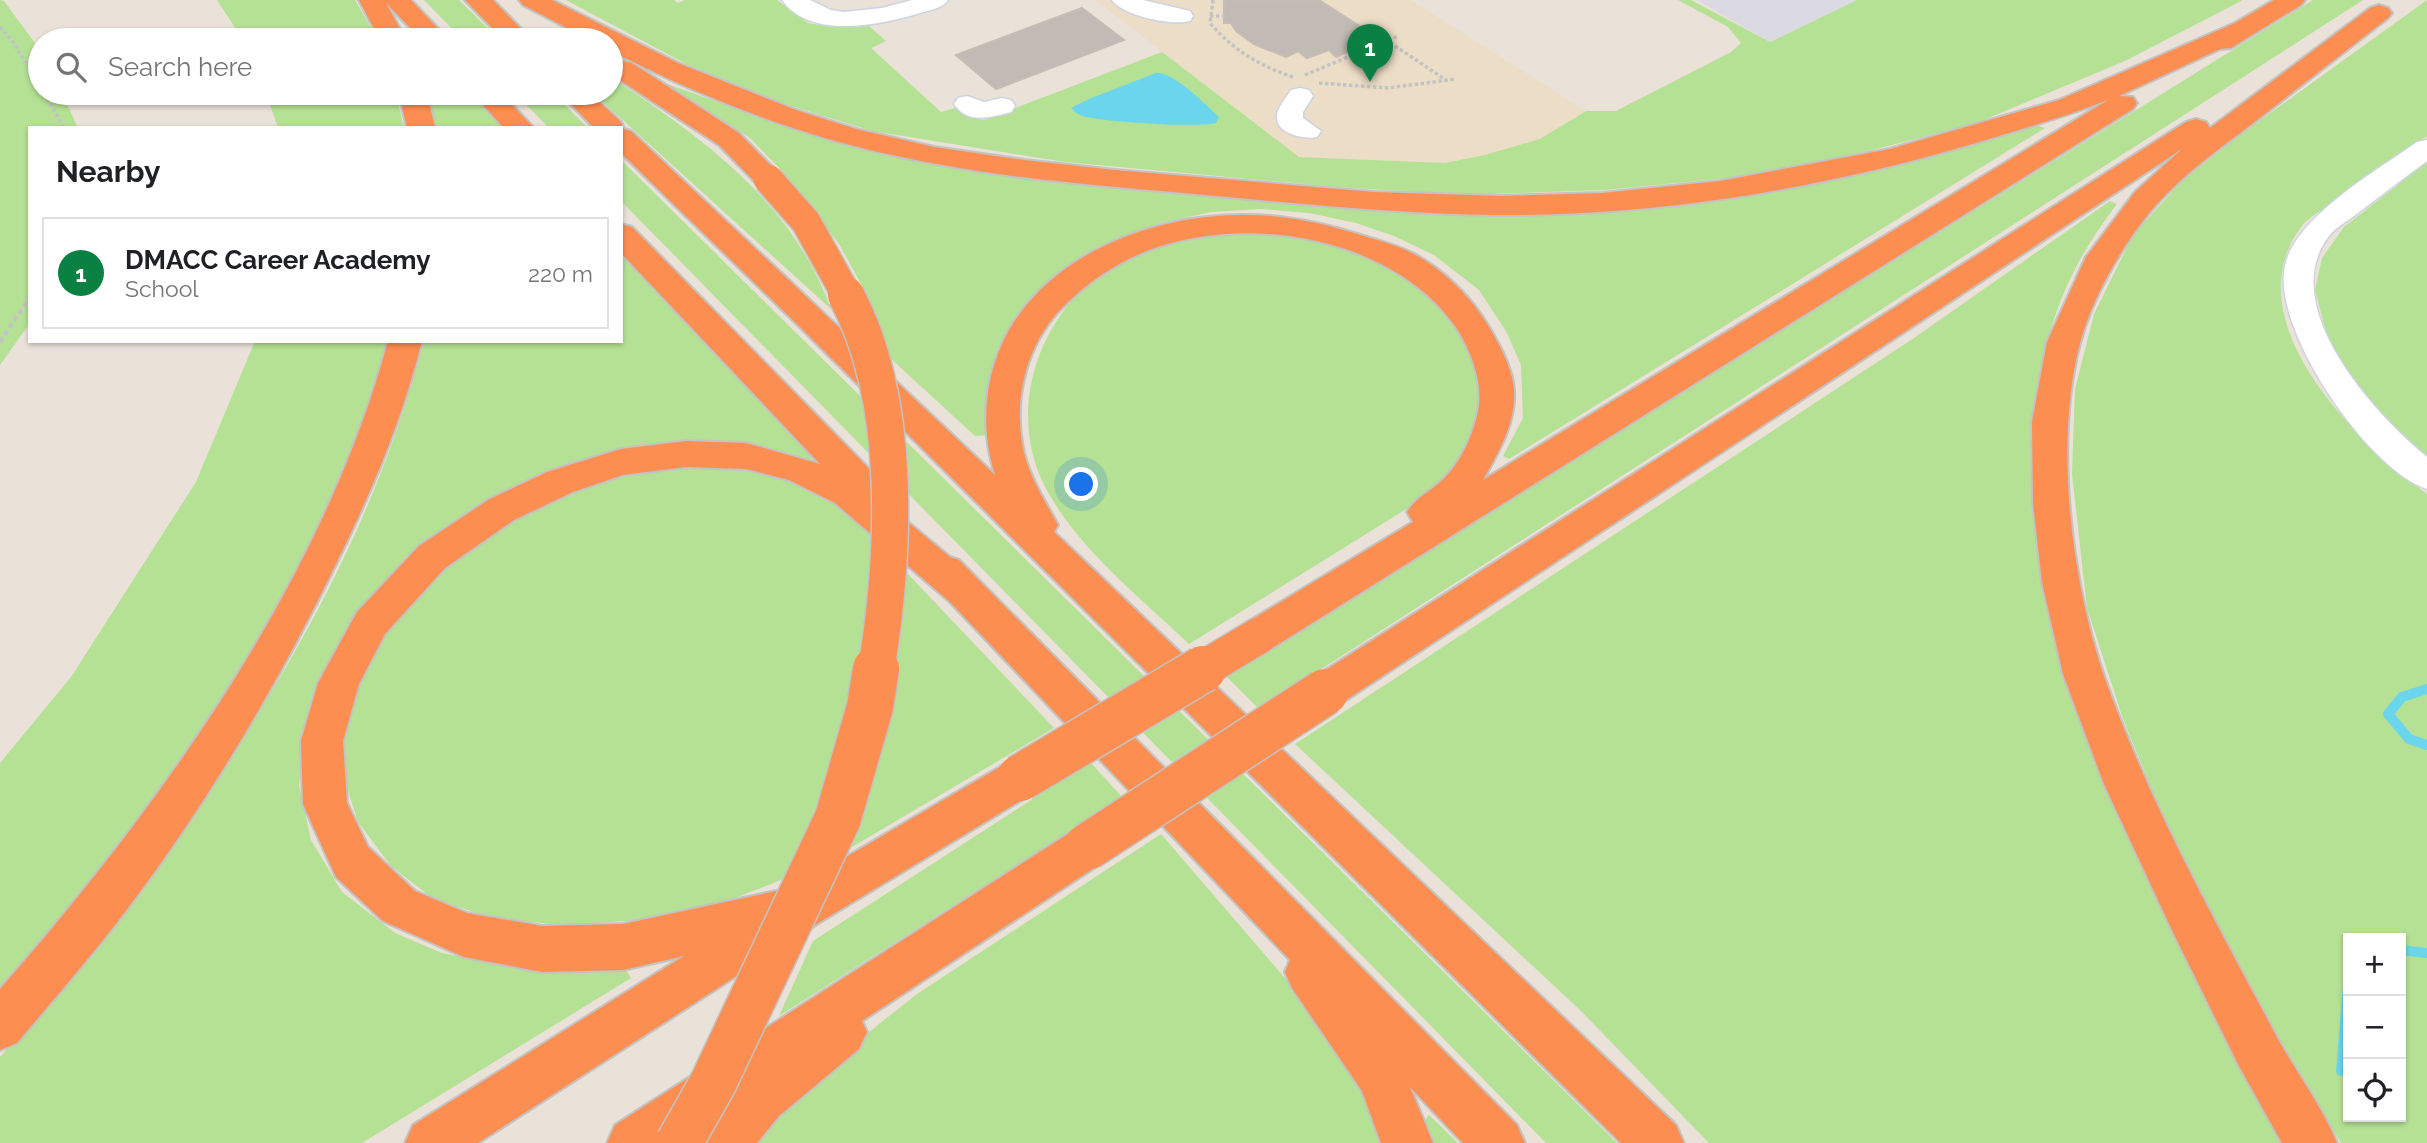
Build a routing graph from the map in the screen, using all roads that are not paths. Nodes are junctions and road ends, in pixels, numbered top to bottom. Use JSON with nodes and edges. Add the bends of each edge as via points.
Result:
{"nodes":[{"id":1,"x":372,"y":0,"type":"edge"},
{"id":2,"x":397,"y":0,"type":"edge"},
{"id":3,"x":478,"y":0,"type":"edge"},
{"id":4,"x":519,"y":0,"type":"edge"},
{"id":5,"x":532,"y":0,"type":"edge"},
{"id":6,"x":794,"y":0,"type":"edge"},
{"id":7,"x":936,"y":0,"type":"edge"},
{"id":8,"x":1124,"y":0,"type":"edge"},
{"id":9,"x":2292,"y":0,"type":"edge"},
{"id":10,"x":2389,"y":7,"type":"edge"},
{"id":11,"x":1181,"y":16,"type":"dead end"},
{"id":12,"x":873,"y":18,"type":"junction"},
{"id":13,"x":387,"y":28,"type":"edge"},
{"id":14,"x":424,"y":28,"type":"edge"},
{"id":15,"x":507,"y":28,"type":"edge"},
{"id":16,"x":560,"y":28,"type":"edge"},
{"id":17,"x":585,"y":28,"type":"edge"},
{"id":18,"x":2244,"y":29,"type":"junction"},
{"id":19,"x":892,"y":35,"type":"dead end"},
{"id":20,"x":623,"y":47,"type":"edge"},
{"id":21,"x":623,"y":69,"type":"edge"},
{"id":22,"x":1306,"y":85,"type":"road end"},
{"id":23,"x":967,"y":104,"type":"dead end"},
{"id":24,"x":416,"y":105,"type":"edge"},
{"id":25,"x":498,"y":105,"type":"edge"},
{"id":26,"x":587,"y":105,"type":"edge"},
{"id":27,"x":1002,"y":106,"type":"dead end"},
{"id":28,"x":421,"y":126,"type":"edge"},
{"id":29,"x":518,"y":126,"type":"edge"},
{"id":30,"x":609,"y":126,"type":"edge"},
{"id":31,"x":1307,"y":131,"type":"dead end"},
{"id":32,"x":623,"y":139,"type":"edge"},
{"id":33,"x":2427,"y":148,"type":"edge"},
{"id":34,"x":623,"y":236,"type":"edge"},
{"id":35,"x":405,"y":343,"type":"edge"},
{"id":36,"x":2427,"y":477,"type":"edge"},
{"id":37,"x":1055,"y":555,"type":"junction"},
{"id":38,"x":962,"y":590,"type":"junction"},
{"id":39,"x":1308,"y":606,"type":"junction"},
{"id":40,"x":1241,"y":876,"type":"junction"},
{"id":41,"x":804,"y":907,"type":"junction"},
{"id":42,"x":989,"y":909,"type":"junction"},
{"id":43,"x":0,"y":1026,"type":"edge"},
{"id":44,"x":431,"y":1143,"type":"edge"},
{"id":45,"x":633,"y":1143,"type":"edge"},
{"id":46,"x":679,"y":1143,"type":"edge"},
{"id":47,"x":724,"y":1143,"type":"edge"},
{"id":48,"x":1407,"y":1143,"type":"edge"},
{"id":49,"x":1499,"y":1143,"type":"edge"},
{"id":50,"x":1658,"y":1143,"type":"edge"},
{"id":51,"x":2311,"y":1143,"type":"edge"}],
"edges":[{"from":1,"to":13,"type":"highway"},
{"from":2,"to":14,"type":"highway"},
{"from":3,"to":15,"type":"highway"},
{"from":4,"to":16,"type":"highway"},
{"from":5,"to":17,"type":"highway"},
{"from":6,"to":12,"type":"street","via":[[819,15]]},
{"from":7,"to":12,"type":"street"},
{"from":8,"to":11,"type":"street","via":[[1142,9]]},
{"from":9,"to":18,"type":"highway"},
{"from":10,"to":42,"type":"highway","bridge":true,"via":[[2027,235]]},
{"from":10,"to":51,"type":"highway","via":[[2193,155],[2146,198],[2097,264],[2064,342],[2050,422],[2051,503],[2061,583],[2083,674],[2126,784],[2186,911],[2256,1049]]},
{"from":12,"to":19,"type":"street"},
{"from":18,"to":20,"type":"highway","via":[[2088,99],[1931,149],[1735,188],[1640,200],[1542,205],[1443,205],[1285,193],[964,160],[849,136],[779,115]]},
{"from":18,"to":39,"type":"highway"},
{"from":21,"to":46,"type":"highway","bridge":true,"via":[[729,139],[806,222],[855,312],[872,361],[886,433],[891,549],[882,633],[870,707],[838,818],[778,952]]},
{"from":22,"to":31,"type":"street","via":[[1290,112],[1290,121]]},
{"from":23,"to":27,"type":"street","via":[[981,111]]},
{"from":24,"to":28,"type":"highway"},
{"from":25,"to":29,"type":"highway"},
{"from":26,"to":30,"type":"highway"},
{"from":32,"to":37,"type":"highway"},
{"from":33,"to":36,"type":"street","via":[[2316,232],[2303,255],[2299,286],[2304,320],[2324,363],[2357,409]]},
{"from":34,"to":38,"type":"highway"},
{"from":35,"to":43,"type":"highway","via":[[362,472],[301,599],[226,730],[121,880]]},
{"from":37,"to":39,"type":"highway","via":[[1012,473],[1004,437],[1002,402],[1010,365],[1027,325],[1057,292],[1115,253],[1145,241],[1212,225],[1250,223],[1322,232],[1404,262],[1463,311],[1487,352],[1498,393],[1488,440],[1461,485]]},
{"from":37,"to":50,"type":"highway"},
{"from":38,"to":40,"type":"highway"},
{"from":38,"to":41,"type":"highway","via":[[848,493],[799,469],[746,456],[686,454],[621,463],[560,482],[501,510],[432,557],[371,622],[339,683],[322,741],[325,804],[352,862],[399,906],[464,935],[542,949],[623,947]]},
{"from":39,"to":41,"type":"highway","bridge":true},
{"from":40,"to":48,"type":"highway","via":[[1381,1076]]},
{"from":40,"to":49,"type":"highway"},
{"from":41,"to":44,"type":"highway"},
{"from":42,"to":45,"type":"highway"},
{"from":42,"to":47,"type":"highway","via":[[761,1098]]}]}
